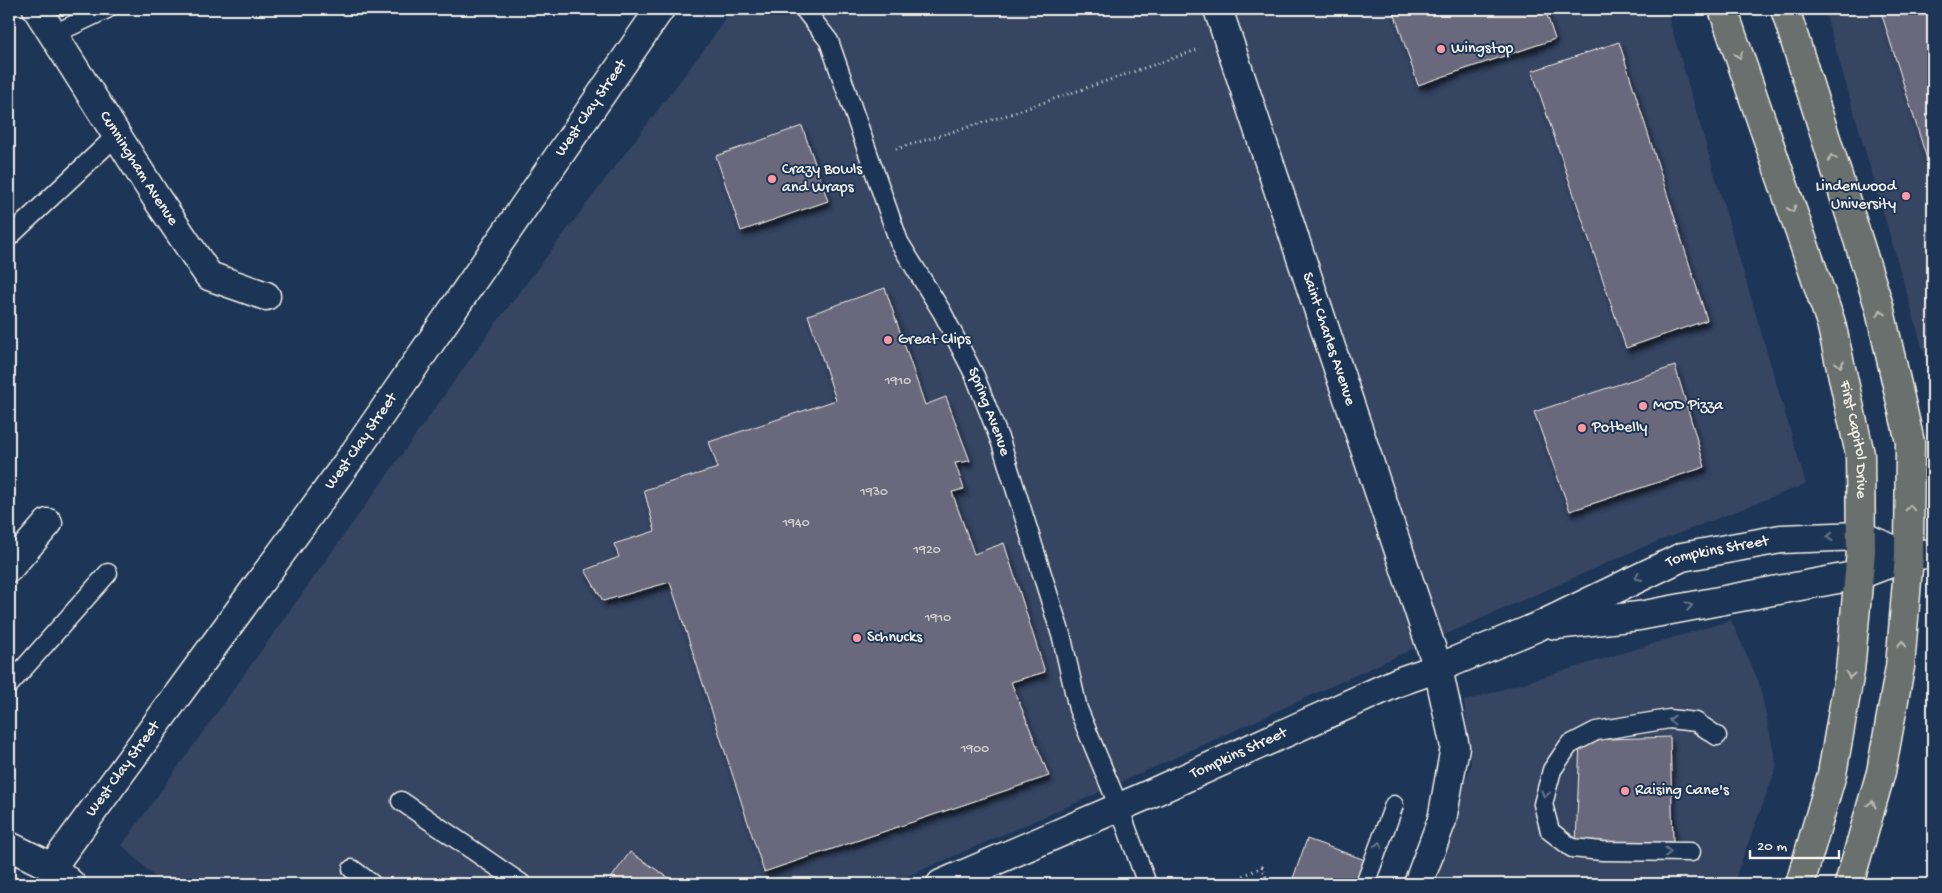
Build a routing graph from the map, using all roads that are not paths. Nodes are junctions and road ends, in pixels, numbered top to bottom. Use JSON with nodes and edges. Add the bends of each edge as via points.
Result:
{"nodes":[{"id":1,"x":37,"y":9,"type":"edge"},
{"id":2,"x":107,"y":9,"type":"edge"},
{"id":3,"x":660,"y":9,"type":"edge"},
{"id":4,"x":804,"y":9,"type":"edge"},
{"id":5,"x":1218,"y":9,"type":"edge"},
{"id":6,"x":1723,"y":9,"type":"edge"},
{"id":7,"x":1785,"y":9,"type":"edge"},
{"id":8,"x":54,"y":34,"type":"junction"},
{"id":9,"x":117,"y":135,"type":"junction"},
{"id":10,"x":9,"y":237,"type":"edge"},
{"id":11,"x":266,"y":296,"type":"dead end"},
{"id":12,"x":48,"y":523,"type":"dead end"},
{"id":13,"x":1861,"y":536,"type":"junction"},
{"id":14,"x":1921,"y":555,"type":"edge"},
{"id":15,"x":9,"y":568,"type":"edge"},
{"id":16,"x":108,"y":573,"type":"dead end"},
{"id":17,"x":1859,"y":574,"type":"junction"},
{"id":18,"x":1537,"y":627,"type":"junction"},
{"id":19,"x":1438,"y":668,"type":"junction"},
{"id":20,"x":9,"y":685,"type":"edge"},
{"id":21,"x":1717,"y":736,"type":"dead end"},
{"id":22,"x":402,"y":800,"type":"dead end"},
{"id":23,"x":1394,"y":805,"type":"dead end"},
{"id":24,"x":1118,"y":807,"type":"junction"},
{"id":25,"x":9,"y":846,"type":"edge"},
{"id":26,"x":1691,"y":852,"type":"dead end"},
{"id":27,"x":352,"y":869,"type":"dead end"},
{"id":28,"x":62,"y":876,"type":"edge"},
{"id":29,"x":372,"y":884,"type":"edge"},
{"id":30,"x":522,"y":884,"type":"edge"},
{"id":31,"x":940,"y":884,"type":"edge"},
{"id":32,"x":1147,"y":884,"type":"edge"},
{"id":33,"x":1365,"y":884,"type":"edge"},
{"id":34,"x":1418,"y":884,"type":"edge"},
{"id":35,"x":1800,"y":884,"type":"edge"},
{"id":36,"x":1848,"y":884,"type":"edge"}],
"edges":[{"from":1,"to":8,"type":"street","name":"Cunningham Avenue"},
{"from":2,"to":8,"type":"lane"},
{"from":3,"to":28,"type":"street","name":"West Clay Street"},
{"from":4,"to":24,"type":"lane","name":"Spring Avenue","via":[[829,41],[899,242],[942,312],[975,376],[1001,443],[1062,638],[1078,709]]},
{"from":5,"to":19,"type":"street","name":"Saint Charles Avenue"},
{"from":6,"to":13,"type":"main road","name":"First Capitol Drive","one_way":true,"via":[[1831,323],[1860,454]]},
{"from":14,"to":7,"type":"main road","one_way":true,"via":[[1910,442],[1880,306]]},
{"from":8,"to":9,"type":"street","name":"Cunningham Avenue"},
{"from":9,"to":10,"type":"lane"},
{"from":9,"to":11,"type":"street","name":"Cunningham Avenue","via":[[209,276]]},
{"from":12,"to":15,"type":"street"},
{"from":13,"to":14,"type":"street","name":"Tompkins Street"},
{"from":13,"to":17,"type":"main road","name":"First Capitol Drive"},
{"from":13,"to":18,"type":"street","name":"Tompkins Street","one_way":true,"via":[[1781,539],[1682,557]]},
{"from":14,"to":17,"type":"street","name":"Tompkins Street"},
{"from":36,"to":14,"type":"main road","one_way":true,"via":[[1881,772]]},
{"from":16,"to":20,"type":"lane"},
{"from":18,"to":17,"type":"street","name":"Tompkins Street","one_way":true,"via":[[1640,616]]},
{"from":17,"to":35,"type":"main road","name":"First Capitol Drive","one_way":true,"via":[[1850,671],[1832,774]]},
{"from":18,"to":19,"type":"street","name":"Tompkins Street"},
{"from":19,"to":24,"type":"street","name":"Tompkins Street","via":[[1398,682]]},
{"from":19,"to":34,"type":"street","via":[[1455,746],[1442,820]]},
{"from":21,"to":26,"type":"lane","one_way":true,"via":[[1696,722],[1669,719],[1596,732],[1569,745],[1552,770],[1543,804],[1550,831],[1572,848]]},
{"from":22,"to":30,"type":"lane"},
{"from":33,"to":23,"type":"lane","one_way":true},
{"from":24,"to":31,"type":"street","name":"Tompkins Street"},
{"from":24,"to":32,"type":"lane","name":"Spring Avenue"},
{"from":25,"to":28,"type":"street"},
{"from":27,"to":29,"type":"lane"}]}
